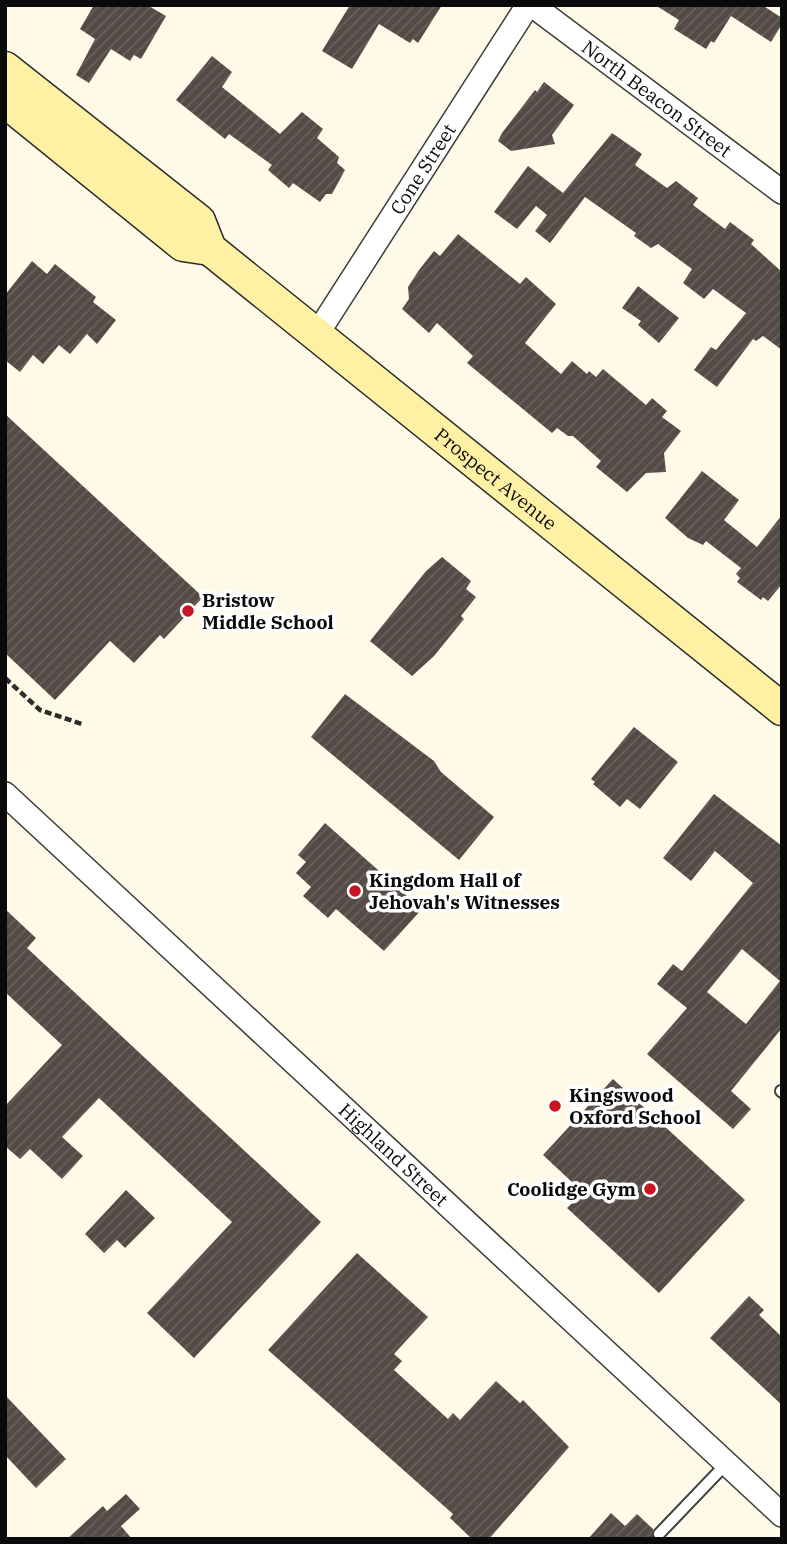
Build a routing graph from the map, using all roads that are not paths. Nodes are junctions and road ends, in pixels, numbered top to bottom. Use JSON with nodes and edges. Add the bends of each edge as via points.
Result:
{"nodes":[{"id":1,"x":530,"y":5,"type":"edge"},
{"id":2,"x":5,"y":68,"type":"edge"},
{"id":3,"x":5,"y":102,"type":"edge"},
{"id":4,"x":782,"y":192,"type":"edge"},
{"id":5,"x":210,"y":249,"type":"junction"},
{"id":6,"x":317,"y":334,"type":"junction"},
{"id":7,"x":782,"y":709,"type":"edge"},
{"id":8,"x":5,"y":794,"type":"edge"},
{"id":9,"x":726,"y":1464,"type":"junction"},
{"id":10,"x":782,"y":1516,"type":"edge"},
{"id":11,"x":659,"y":1534,"type":"dead end"}],
"edges":[{"from":1,"to":4,"type":"street","name":"North Beacon Street"},
{"from":1,"to":6,"type":"street","name":"Cone Street"},
{"from":2,"to":5,"type":"main road","name":"Prospect Avenue","via":[[199,221]]},
{"from":3,"to":5,"type":"main road","name":"Prospect Avenue","via":[[183,245]]},
{"from":5,"to":6,"type":"main road","name":"Prospect Avenue"},
{"from":6,"to":7,"type":"main road","name":"Prospect Avenue"},
{"from":8,"to":9,"type":"street","name":"Highland Street"},
{"from":9,"to":10,"type":"street","name":"Highland Street"},
{"from":9,"to":11,"type":"lane"}]}
